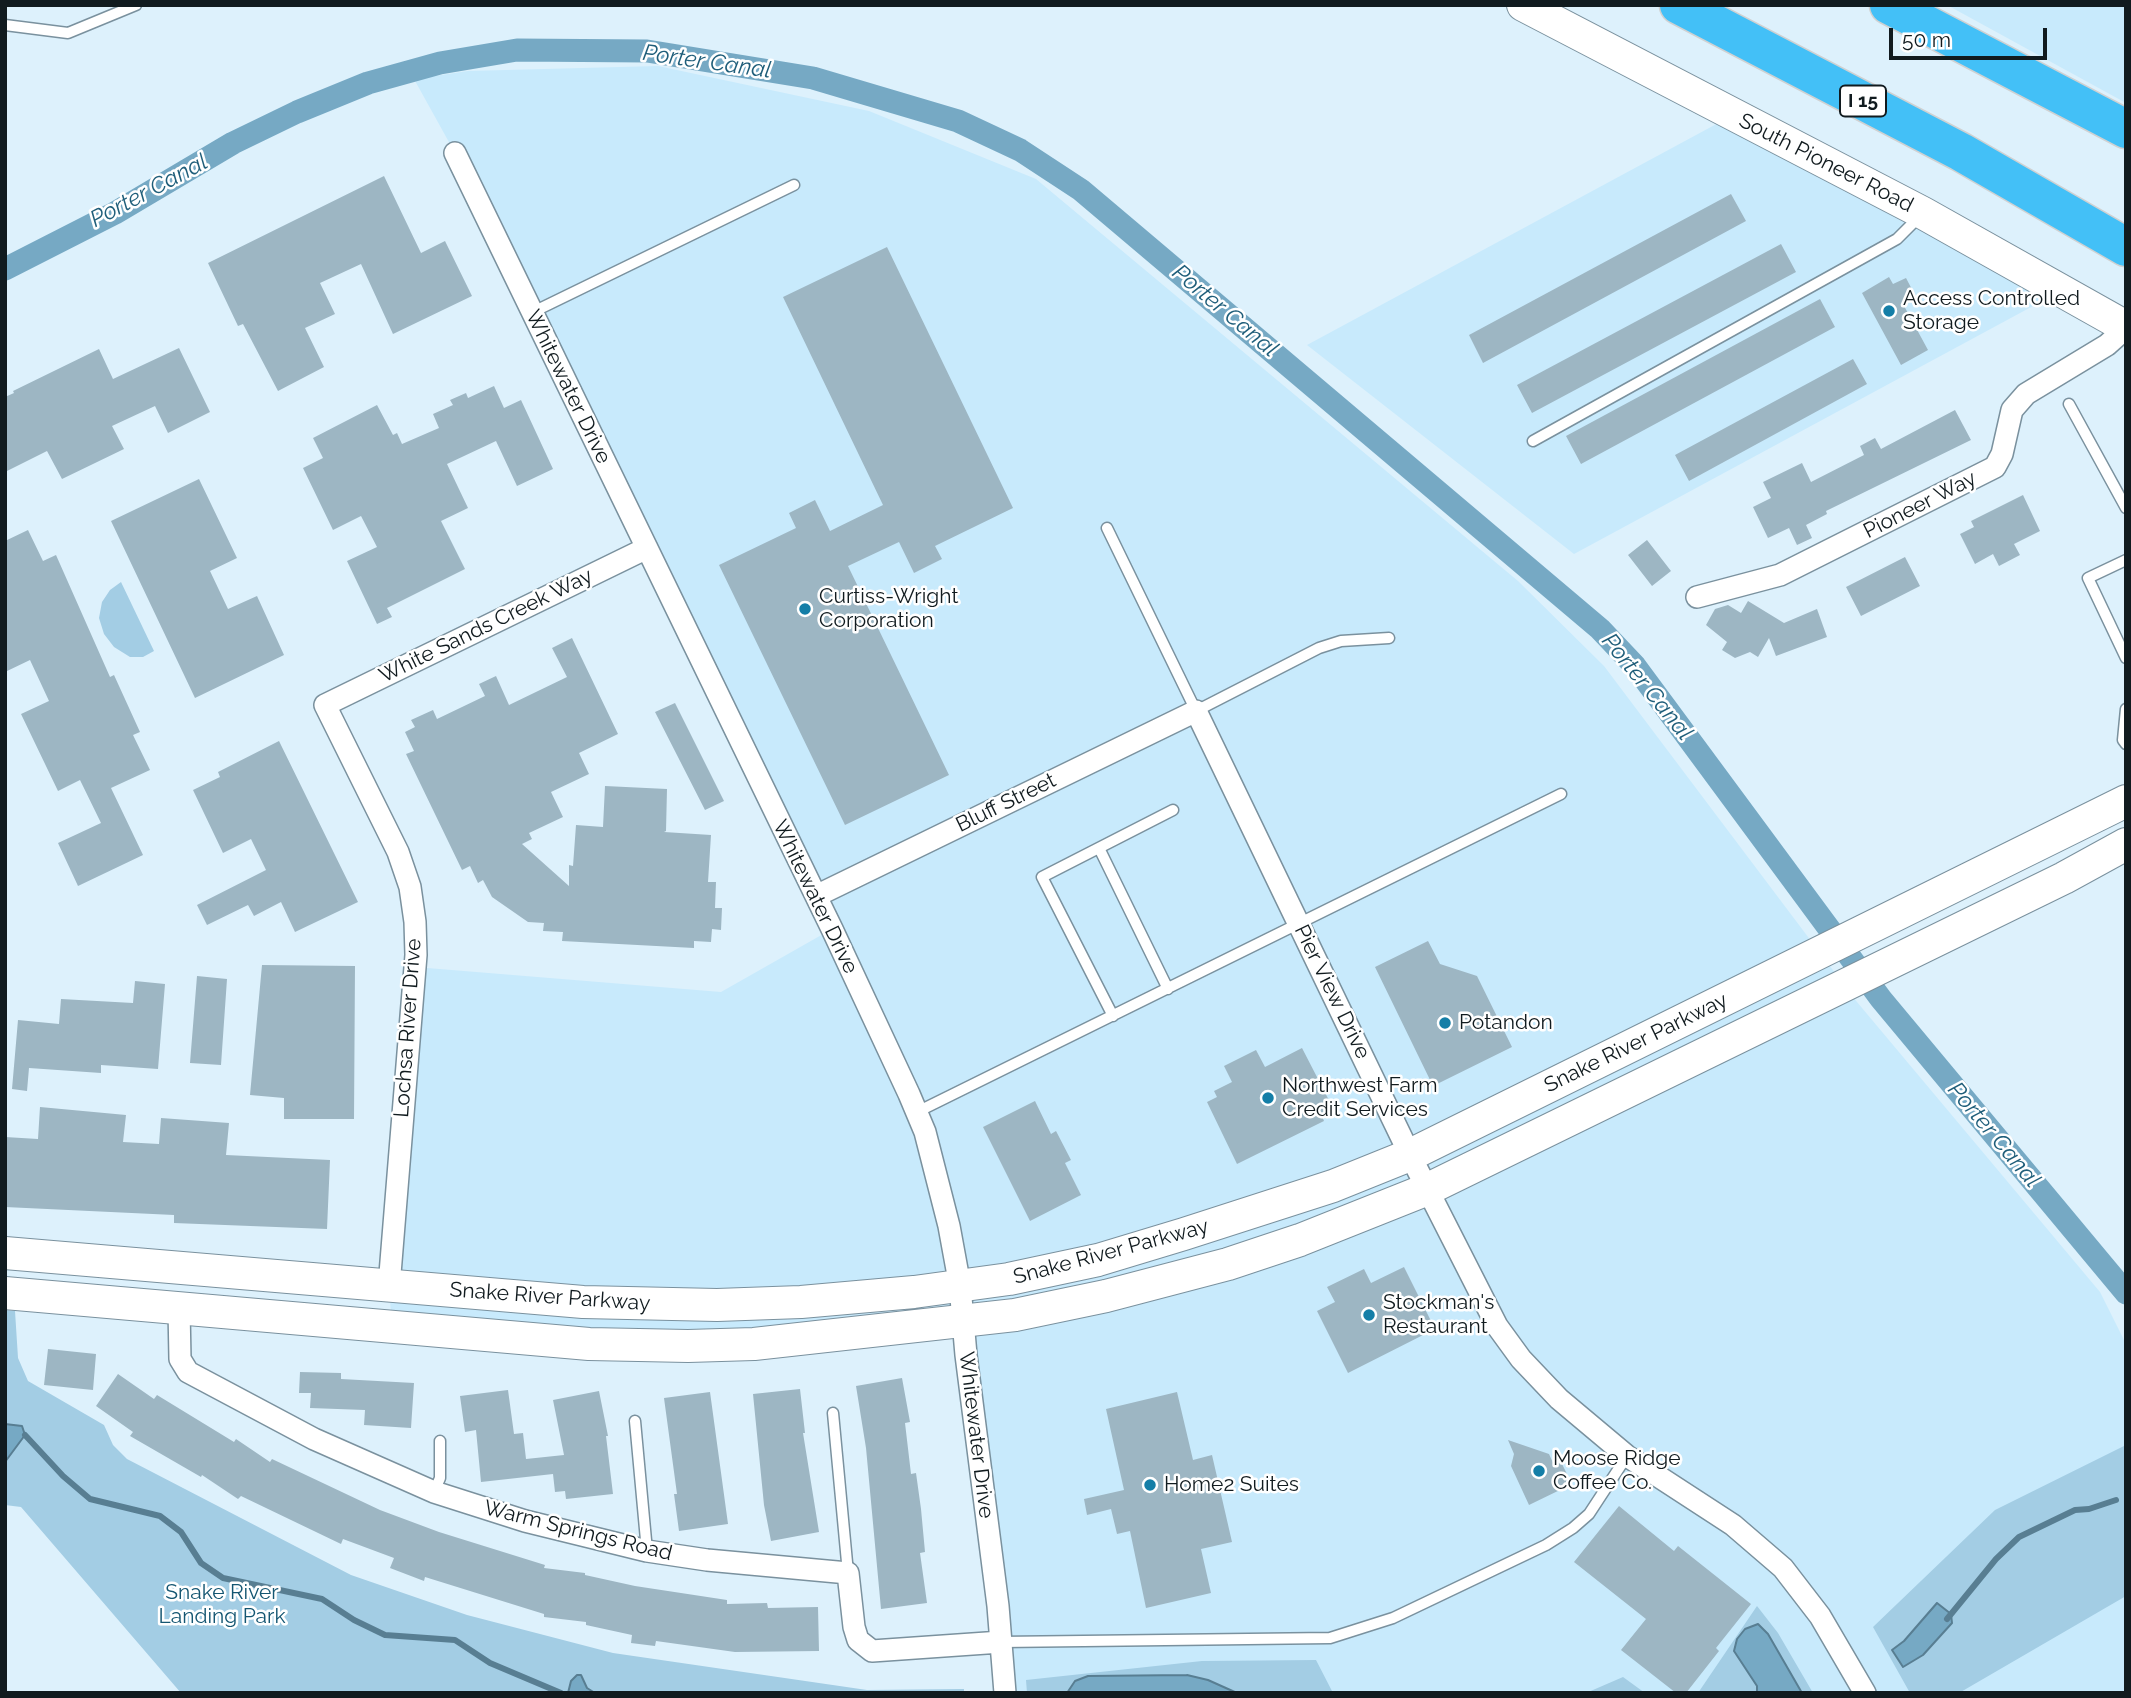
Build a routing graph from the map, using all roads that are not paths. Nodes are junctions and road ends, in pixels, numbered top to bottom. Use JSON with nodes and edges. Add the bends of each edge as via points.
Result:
{"nodes":[{"id":1,"x":136,"y":5,"type":"edge"},
{"id":2,"x":1523,"y":5,"type":"edge"},
{"id":3,"x":1679,"y":5,"type":"edge"},
{"id":4,"x":1889,"y":5,"type":"edge"},
{"id":5,"x":5,"y":25,"type":"edge"},
{"id":6,"x":2126,"y":129,"type":"edge"},
{"id":7,"x":455,"y":153,"type":"dead end"},
{"id":8,"x":794,"y":185,"type":"dead end"},
{"id":9,"x":1923,"y":213,"type":"junction"},
{"id":10,"x":2126,"y":247,"type":"edge"},
{"id":11,"x":533,"y":312,"type":"junction"},
{"id":12,"x":2126,"y":328,"type":"edge"},
{"id":13,"x":2069,"y":404,"type":"dead end"},
{"id":14,"x":1533,"y":441,"type":"dead end"},
{"id":15,"x":2126,"y":508,"type":"edge"},
{"id":16,"x":1107,"y":528,"type":"dead end"},
{"id":17,"x":647,"y":548,"type":"junction"},
{"id":18,"x":2126,"y":560,"type":"edge"},
{"id":19,"x":1697,"y":597,"type":"dead end"},
{"id":20,"x":1389,"y":638,"type":"dead end"},
{"id":21,"x":2126,"y":658,"type":"edge"},
{"id":22,"x":326,"y":705,"type":"joint"},
{"id":23,"x":2126,"y":709,"type":"edge"},
{"id":24,"x":1196,"y":711,"type":"junction"},
{"id":25,"x":2126,"y":744,"type":"edge"},
{"id":26,"x":1561,"y":794,"type":"dead end"},
{"id":27,"x":2126,"y":800,"type":"edge"},
{"id":28,"x":1173,"y":810,"type":"dead end"},
{"id":29,"x":2126,"y":844,"type":"edge"},
{"id":30,"x":1099,"y":848,"type":"junction"},
{"id":31,"x":2126,"y":860,"type":"edge"},
{"id":32,"x":2064,"y":878,"type":"junction"},
{"id":33,"x":816,"y":895,"type":"junction"},
{"id":34,"x":1299,"y":923,"type":"junction"},
{"id":35,"x":1168,"y":989,"type":"junction"},
{"id":36,"x":1113,"y":1016,"type":"junction"},
{"id":37,"x":917,"y":1112,"type":"junction"},
{"id":38,"x":1410,"y":1154,"type":"junction"},
{"id":39,"x":1428,"y":1189,"type":"junction"},
{"id":40,"x":5,"y":1253,"type":"edge"},
{"id":41,"x":389,"y":1286,"type":"junction"},
{"id":42,"x":960,"y":1286,"type":"junction"},
{"id":43,"x":5,"y":1293,"type":"edge"},
{"id":44,"x":179,"y":1309,"type":"junction"},
{"id":45,"x":963,"y":1321,"type":"junction"},
{"id":46,"x":833,"y":1413,"type":"dead end"},
{"id":47,"x":635,"y":1421,"type":"dead end"},
{"id":48,"x":440,"y":1441,"type":"dead end"},
{"id":49,"x":1627,"y":1457,"type":"junction"},
{"id":50,"x":434,"y":1492,"type":"junction"},
{"id":51,"x":647,"y":1551,"type":"junction"},
{"id":52,"x":848,"y":1573,"type":"junction"},
{"id":53,"x":1001,"y":1642,"type":"junction"},
{"id":54,"x":1005,"y":1693,"type":"edge"},
{"id":55,"x":1865,"y":1693,"type":"edge"}],
"edges":[{"from":1,"to":5,"type":"lane","via":[[68,33]]},
{"from":2,"to":9,"type":"street","name":"South Pioneer Road"},
{"from":3,"to":10,"type":"highway","number":"I 15","via":[[1961,152]]},
{"from":4,"to":6,"type":"highway"},
{"from":7,"to":11,"type":"street","name":"Whitewater Drive"},
{"from":8,"to":11,"type":"lane"},
{"from":9,"to":12,"type":"street","name":"South Pioneer Road"},
{"from":9,"to":14,"type":"lane","via":[[1897,239]]},
{"from":11,"to":17,"type":"street","name":"Whitewater Drive"},
{"from":12,"to":19,"type":"street","name":"Pioneer Way","via":[[2107,345],[2026,394],[2012,410],[1995,467],[1780,575]]},
{"from":13,"to":15,"type":"lane"},
{"from":16,"to":24,"type":"lane"},
{"from":17,"to":22,"type":"street","name":"White Sands Creek Way"},
{"from":17,"to":33,"type":"street","name":"Whitewater Drive"},
{"from":18,"to":21,"type":"lane","via":[[2088,578]]},
{"from":20,"to":24,"type":"lane","via":[[1341,641],[1319,648]]},
{"from":22,"to":41,"type":"street","name":"Lochsa River Drive","via":[[398,852],[415,922]]},
{"from":23,"to":25,"type":"lane"},
{"from":24,"to":33,"type":"street","name":"Bluff Street"},
{"from":24,"to":34,"type":"street","name":"Pier View Drive"},
{"from":26,"to":34,"type":"lane"},
{"from":27,"to":38,"type":"street","name":"Snake River Parkway"},
{"from":28,"to":30,"type":"lane"},
{"from":29,"to":32,"type":"street","name":"Snake River Parkway"},
{"from":30,"to":35,"type":"lane"},
{"from":30,"to":36,"type":"lane","via":[[1042,877]]},
{"from":31,"to":32,"type":"street"},
{"from":32,"to":39,"type":"street","name":"Snake River Parkway"},
{"from":33,"to":37,"type":"street","name":"Whitewater Drive"},
{"from":34,"to":35,"type":"lane"},
{"from":34,"to":38,"type":"street","name":"Pier View Drive"},
{"from":35,"to":36,"type":"lane"},
{"from":36,"to":37,"type":"lane"},
{"from":37,"to":42,"type":"street","name":"Whitewater Drive","via":[[936,1171]]},
{"from":38,"to":39,"type":"street","name":"Pier View Drive"},
{"from":38,"to":42,"type":"street","name":"Snake River Parkway","via":[[1298,1198],[1098,1260]]},
{"from":39,"to":45,"type":"street","name":"Snake River Parkway","via":[[1300,1240],[1157,1284],[1015,1315]]},
{"from":39,"to":49,"type":"street","name":"Pier View Drive","via":[[1497,1326],[1521,1359],[1559,1399]]},
{"from":40,"to":41,"type":"street","name":"Snake River Parkway"},
{"from":41,"to":42,"type":"street","name":"Snake River Parkway","via":[[583,1302],[717,1305]]},
{"from":42,"to":45,"type":"street","name":"Whitewater Drive"},
{"from":43,"to":44,"type":"street","name":"Snake River Parkway"},
{"from":44,"to":45,"type":"street","name":"Snake River Parkway","via":[[589,1344],[688,1346],[767,1343]]},
{"from":44,"to":50,"type":"street","name":"Warm Springs Road","via":[[180,1359],[188,1372],[314,1439]]},
{"from":45,"to":53,"type":"street","name":"Whitewater Drive"},
{"from":46,"to":52,"type":"lane"},
{"from":47,"to":51,"type":"lane"},
{"from":48,"to":50,"type":"lane","via":[[440,1478]]},
{"from":49,"to":53,"type":"lane","via":[[1589,1514],[1546,1545],[1393,1618],[1330,1638]]},
{"from":49,"to":55,"type":"street","name":"Pier View Drive","via":[[1733,1525],[1783,1568],[1820,1616]]},
{"from":50,"to":51,"type":"street","name":"Warm Springs Road","via":[[525,1521]]},
{"from":51,"to":52,"type":"street","name":"Warm Springs Road"},
{"from":52,"to":53,"type":"street","via":[[858,1640],[872,1651]]},
{"from":53,"to":54,"type":"street","name":"Whitewater Drive"}]}
